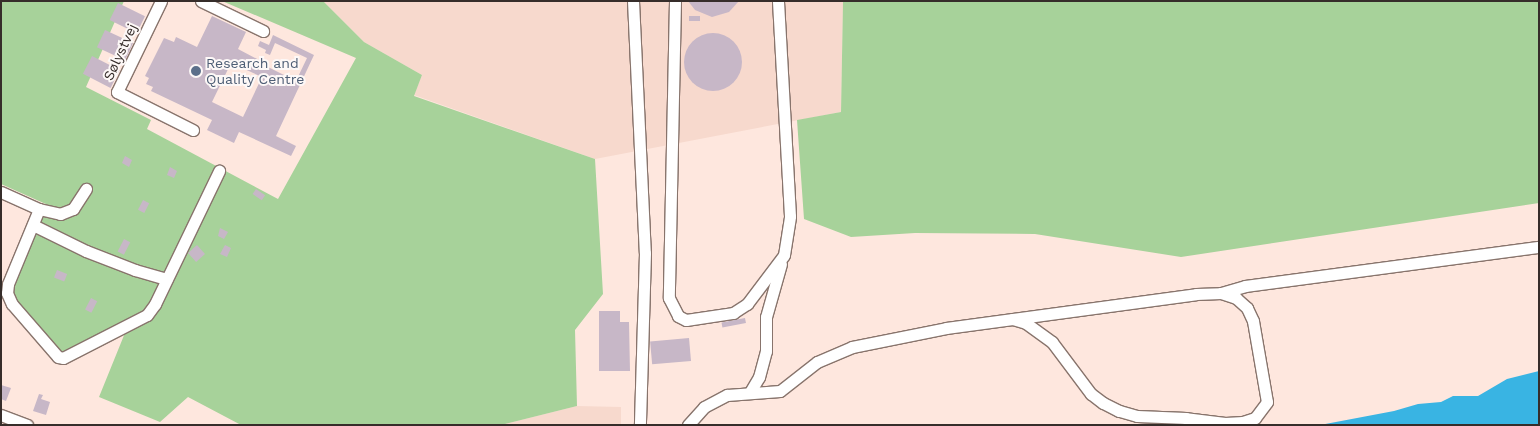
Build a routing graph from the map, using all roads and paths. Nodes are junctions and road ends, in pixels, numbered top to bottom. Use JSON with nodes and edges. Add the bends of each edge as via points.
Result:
{"nodes":[{"id":1,"x":161,"y":1,"type":"edge"},
{"id":2,"x":201,"y":1,"type":"edge"},
{"id":3,"x":633,"y":1,"type":"edge"},
{"id":4,"x":675,"y":1,"type":"edge"},
{"id":5,"x":778,"y":1,"type":"edge"},
{"id":6,"x":263,"y":31,"type":"dead end"},
{"id":7,"x":193,"y":130,"type":"dead end"},
{"id":8,"x":219,"y":170,"type":"dead end"},
{"id":9,"x":86,"y":189,"type":"dead end"},
{"id":10,"x":1,"y":192,"type":"edge"},
{"id":11,"x":39,"y":209,"type":"junction"},
{"id":12,"x":33,"y":225,"type":"junction"},
{"id":13,"x":1539,"y":247,"type":"edge"},
{"id":14,"x":784,"y":255,"type":"junction"},
{"id":15,"x":167,"y":279,"type":"junction"},
{"id":16,"x":1221,"y":293,"type":"junction"},
{"id":17,"x":1013,"y":319,"type":"junction"},
{"id":18,"x":750,"y":392,"type":"junction"},
{"id":19,"x":1,"y":415,"type":"edge"},
{"id":20,"x":27,"y":425,"type":"edge"},
{"id":21,"x":640,"y":425,"type":"edge"},
{"id":22,"x":688,"y":425,"type":"edge"}],
"edges":[{"from":1,"to":7,"type":"street","name":"Sølystvej","via":[[117,92]]},
{"from":2,"to":6,"type":"street"},
{"from":3,"to":21,"type":"street","via":[[645,253]]},
{"from":4,"to":14,"type":"street","via":[[669,298],[672,309],[686,320],[733,313],[748,304]]},
{"from":5,"to":14,"type":"street","via":[[790,216]]},
{"from":8,"to":15,"type":"street"},
{"from":9,"to":11,"type":"street","via":[[73,209],[66,213]]},
{"from":10,"to":11,"type":"street"},
{"from":11,"to":12,"type":"street"},
{"from":12,"to":15,"type":"street","via":[[86,251]]},
{"from":12,"to":15,"type":"street","via":[[7,293],[12,304],[58,357],[63,358],[147,315]]},
{"from":13,"to":16,"type":"street","via":[[1245,286]]},
{"from":14,"to":18,"type":"street","via":[[766,317],[766,351],[759,377]]},
{"from":16,"to":17,"type":"street","via":[[1157,298]]},
{"from":16,"to":17,"type":"street","via":[[1236,298],[1247,308],[1253,321],[1266,388],[1267,402],[1263,410],[1255,418],[1243,422],[1136,416],[1103,404],[1091,394],[1052,342],[1026,323]]},
{"from":17,"to":18,"type":"street","via":[[946,328],[852,347],[817,362],[780,391]]},
{"from":18,"to":22,"type":"street","via":[[727,395],[704,407]]},
{"from":19,"to":20,"type":"street"}]}
